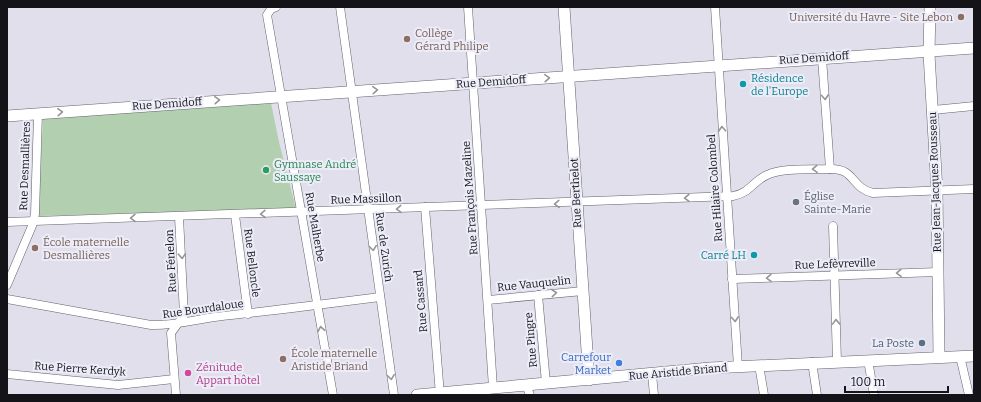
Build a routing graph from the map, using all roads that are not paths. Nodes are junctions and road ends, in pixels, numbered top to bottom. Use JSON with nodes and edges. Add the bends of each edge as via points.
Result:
{"nodes":[{"id":1,"x":276,"y":7,"type":"edge"},
{"id":2,"x":340,"y":7,"type":"edge"},
{"id":3,"x":468,"y":7,"type":"edge"},
{"id":4,"x":564,"y":7,"type":"edge"},
{"id":5,"x":715,"y":7,"type":"edge"},
{"id":6,"x":930,"y":7,"type":"edge"},
{"id":7,"x":974,"y":48,"type":"edge"},
{"id":8,"x":929,"y":51,"type":"junction"},
{"id":9,"x":822,"y":58,"type":"junction"},
{"id":10,"x":719,"y":64,"type":"junction"},
{"id":11,"x":569,"y":76,"type":"junction"},
{"id":12,"x":473,"y":83,"type":"junction"},
{"id":13,"x":352,"y":92,"type":"junction"},
{"id":14,"x":281,"y":96,"type":"junction"},
{"id":15,"x":974,"y":106,"type":"edge"},
{"id":16,"x":933,"y":110,"type":"junction"},
{"id":17,"x":38,"y":114,"type":"junction"},
{"id":18,"x":7,"y":116,"type":"edge"},
{"id":19,"x":830,"y":169,"type":"junction"},
{"id":20,"x":974,"y":189,"type":"edge"},
{"id":21,"x":937,"y":191,"type":"junction"},
{"id":22,"x":726,"y":196,"type":"junction"},
{"id":23,"x":577,"y":202,"type":"junction"},
{"id":24,"x":482,"y":206,"type":"junction"},
{"id":25,"x":425,"y":207,"type":"junction"},
{"id":26,"x":368,"y":210,"type":"junction"},
{"id":27,"x":302,"y":212,"type":"junction"},
{"id":28,"x":235,"y":215,"type":"junction"},
{"id":29,"x":179,"y":217,"type":"junction"},
{"id":30,"x":33,"y":221,"type":"junction"},
{"id":31,"x":7,"y":222,"type":"edge"},
{"id":32,"x":833,"y":226,"type":"dead end"},
{"id":33,"x":938,"y":272,"type":"junction"},
{"id":34,"x":834,"y":275,"type":"junction"},
{"id":35,"x":732,"y":279,"type":"junction"},
{"id":36,"x":7,"y":285,"type":"edge"},
{"id":37,"x":583,"y":291,"type":"junction"},
{"id":38,"x":538,"y":295,"type":"junction"},
{"id":39,"x":380,"y":297,"type":"junction"},
{"id":40,"x":7,"y":299,"type":"edge"},
{"id":41,"x":488,"y":300,"type":"junction"},
{"id":42,"x":318,"y":306,"type":"junction"},
{"id":43,"x":248,"y":314,"type":"junction"},
{"id":44,"x":177,"y":324,"type":"junction"},
{"id":45,"x":960,"y":356,"type":"junction"},
{"id":46,"x":974,"y":356,"type":"edge"},
{"id":47,"x":939,"y":357,"type":"junction"},
{"id":48,"x":868,"y":360,"type":"junction"},
{"id":49,"x":837,"y":361,"type":"junction"},
{"id":50,"x":812,"y":362,"type":"junction"},
{"id":51,"x":759,"y":365,"type":"junction"},
{"id":52,"x":738,"y":367,"type":"junction"},
{"id":53,"x":7,"y":374,"type":"edge"},
{"id":54,"x":652,"y":374,"type":"junction"},
{"id":55,"x":174,"y":379,"type":"junction"},
{"id":56,"x":589,"y":380,"type":"junction"},
{"id":57,"x":546,"y":383,"type":"junction"},
{"id":58,"x":493,"y":388,"type":"junction"},
{"id":59,"x":528,"y":390,"type":"edge"},
{"id":60,"x":440,"y":394,"type":"edge"},
{"id":61,"x":176,"y":395,"type":"edge"},
{"id":62,"x":333,"y":395,"type":"edge"},
{"id":63,"x":394,"y":395,"type":"edge"},
{"id":64,"x":417,"y":395,"type":"edge"},
{"id":65,"x":654,"y":395,"type":"edge"},
{"id":66,"x":764,"y":395,"type":"edge"},
{"id":67,"x":817,"y":395,"type":"edge"},
{"id":68,"x":874,"y":395,"type":"edge"},
{"id":69,"x":969,"y":395,"type":"edge"}],
"edges":[{"from":1,"to":14,"type":"street","name":"Rue Malherbe","via":[[267,15]]},
{"from":2,"to":13,"type":"street","name":"Rue de Zurich"},
{"from":3,"to":12,"type":"street","name":"Rue François Mazeline"},
{"from":4,"to":11,"type":"street","name":"Rue Berthelot"},
{"from":5,"to":10,"type":"street","name":"Rue Hilaire Colombel"},
{"from":6,"to":8,"type":"street","name":"Rue Jean-Jacques Rousseau"},
{"from":7,"to":8,"type":"street","name":"Rue Demidoff"},
{"from":8,"to":9,"type":"street","name":"Rue Demidoff"},
{"from":8,"to":16,"type":"street","name":"Rue Jean-Jacques Rousseau"},
{"from":9,"to":10,"type":"street","name":"Rue Demidoff"},
{"from":9,"to":19,"type":"street","one_way":true},
{"from":10,"to":11,"type":"street","name":"Rue Demidoff"},
{"from":22,"to":10,"type":"street","name":"Rue Hilaire Colombel","one_way":true},
{"from":12,"to":11,"type":"street","name":"Rue Demidoff","one_way":true},
{"from":11,"to":23,"type":"street","name":"Rue Berthelot"},
{"from":13,"to":12,"type":"street","name":"Rue Demidoff","one_way":true},
{"from":12,"to":24,"type":"street","name":"Rue François Mazeline"},
{"from":13,"to":14,"type":"street","name":"Rue Demidoff"},
{"from":13,"to":26,"type":"street","name":"Rue de Zurich"},
{"from":17,"to":14,"type":"street","name":"Rue Demidoff","one_way":true},
{"from":14,"to":27,"type":"street","name":"Rue Malherbe"},
{"from":15,"to":16,"type":"street"},
{"from":16,"to":21,"type":"street","name":"Rue Jean-Jacques Rousseau"},
{"from":17,"to":18,"type":"street","name":"Rue Demidoff"},
{"from":17,"to":30,"type":"street","name":"Rue Desmallières"},
{"from":19,"to":21,"type":"street","name":"Rue Massillon","via":[[848,173],[860,188],[873,193]]},
{"from":19,"to":22,"type":"street","name":"Rue Massillon","one_way":true,"via":[[777,171],[766,175],[743,194]]},
{"from":20,"to":21,"type":"street"},
{"from":21,"to":33,"type":"street","name":"Rue Jean-Jacques Rousseau"},
{"from":22,"to":23,"type":"street","name":"Rue Massillon","one_way":true},
{"from":22,"to":35,"type":"street","name":"Rue Hilaire Colombel"},
{"from":23,"to":24,"type":"street","name":"Rue Massillon","one_way":true},
{"from":23,"to":37,"type":"street","name":"Rue Berthelot"},
{"from":24,"to":25,"type":"street","name":"Rue Massillon"},
{"from":24,"to":41,"type":"street","name":"Rue François Mazeline"},
{"from":25,"to":26,"type":"street","name":"Rue Massillon","one_way":true},
{"from":25,"to":60,"type":"street","name":"Rue Cassard"},
{"from":26,"to":27,"type":"street","name":"Rue Massillon"},
{"from":26,"to":39,"type":"street","name":"Rue de Zurich","one_way":true},
{"from":27,"to":28,"type":"street","name":"Rue Massillon","one_way":true},
{"from":27,"to":42,"type":"street","name":"Rue Malherbe"},
{"from":28,"to":29,"type":"street","name":"Rue Massillon"},
{"from":28,"to":43,"type":"street","name":"Rue Belloncle"},
{"from":29,"to":30,"type":"street","name":"Rue Massillon","one_way":true},
{"from":29,"to":44,"type":"street","name":"Rue Fénelon","one_way":true,"via":[[184,315]]},
{"from":30,"to":31,"type":"street","name":"Rue Massillon"},
{"from":30,"to":36,"type":"street","name":"Rue Desmallières"},
{"from":32,"to":34,"type":"street"},
{"from":33,"to":34,"type":"street","name":"Rue Lefèvreville","one_way":true},
{"from":33,"to":47,"type":"street","name":"Rue Jean-Jacques Rousseau"},
{"from":34,"to":35,"type":"street","name":"Rue Lefèvreville","one_way":true},
{"from":49,"to":34,"type":"street","one_way":true},
{"from":35,"to":52,"type":"street","name":"Rue Hilaire Colombel","one_way":true},
{"from":38,"to":37,"type":"street","name":"Rue Vauquelin","one_way":true},
{"from":37,"to":56,"type":"street","name":"Rue Berthelot"},
{"from":38,"to":41,"type":"street","name":"Rue Vauquelin"},
{"from":38,"to":57,"type":"street","name":"Rue Pingre"},
{"from":39,"to":42,"type":"street","name":"Rue Bourdaloue"},
{"from":39,"to":63,"type":"street","name":"Rue de Zurich","one_way":true},
{"from":40,"to":44,"type":"street","name":"Rue Bourdaloue","via":[[151,325]]},
{"from":41,"to":58,"type":"street","name":"Rue François Mazeline"},
{"from":42,"to":43,"type":"street","name":"Rue Bourdaloue"},
{"from":62,"to":42,"type":"street","name":"Rue Malherbe","one_way":true},
{"from":43,"to":44,"type":"street","name":"Rue Bourdaloue","via":[[191,320]]},
{"from":44,"to":55,"type":"street","name":"Rue Fénelon","via":[[171,333]]},
{"from":45,"to":46,"type":"street","name":"Rue Aristide Briand"},
{"from":45,"to":47,"type":"street","name":"Rue Aristide Briand"},
{"from":45,"to":69,"type":"street"},
{"from":47,"to":48,"type":"street","name":"Rue Aristide Briand"},
{"from":48,"to":49,"type":"street","name":"Rue Aristide Briand"},
{"from":48,"to":68,"type":"street"},
{"from":49,"to":50,"type":"street","name":"Rue Aristide Briand"},
{"from":50,"to":51,"type":"street","name":"Rue Aristide Briand"},
{"from":50,"to":67,"type":"street"},
{"from":51,"to":52,"type":"street","name":"Rue Aristide Briand"},
{"from":51,"to":66,"type":"street"},
{"from":52,"to":54,"type":"street","name":"Rue Aristide Briand"},
{"from":53,"to":55,"type":"street","name":"Rue Pierre Kerdyk","via":[[118,385]]},
{"from":54,"to":56,"type":"street","name":"Rue Aristide Briand"},
{"from":54,"to":65,"type":"street"},
{"from":55,"to":61,"type":"street","name":"Rue Fénelon"},
{"from":56,"to":57,"type":"street","name":"Rue Aristide Briand"},
{"from":57,"to":59,"type":"street","name":"Rue Aristide Briand"},
{"from":58,"to":59,"type":"street","name":"Rue Aristide Briand"},
{"from":58,"to":60,"type":"street","name":"Rue Aristide Briand"},
{"from":60,"to":64,"type":"street","name":"Rue Aristide Briand"}]}
